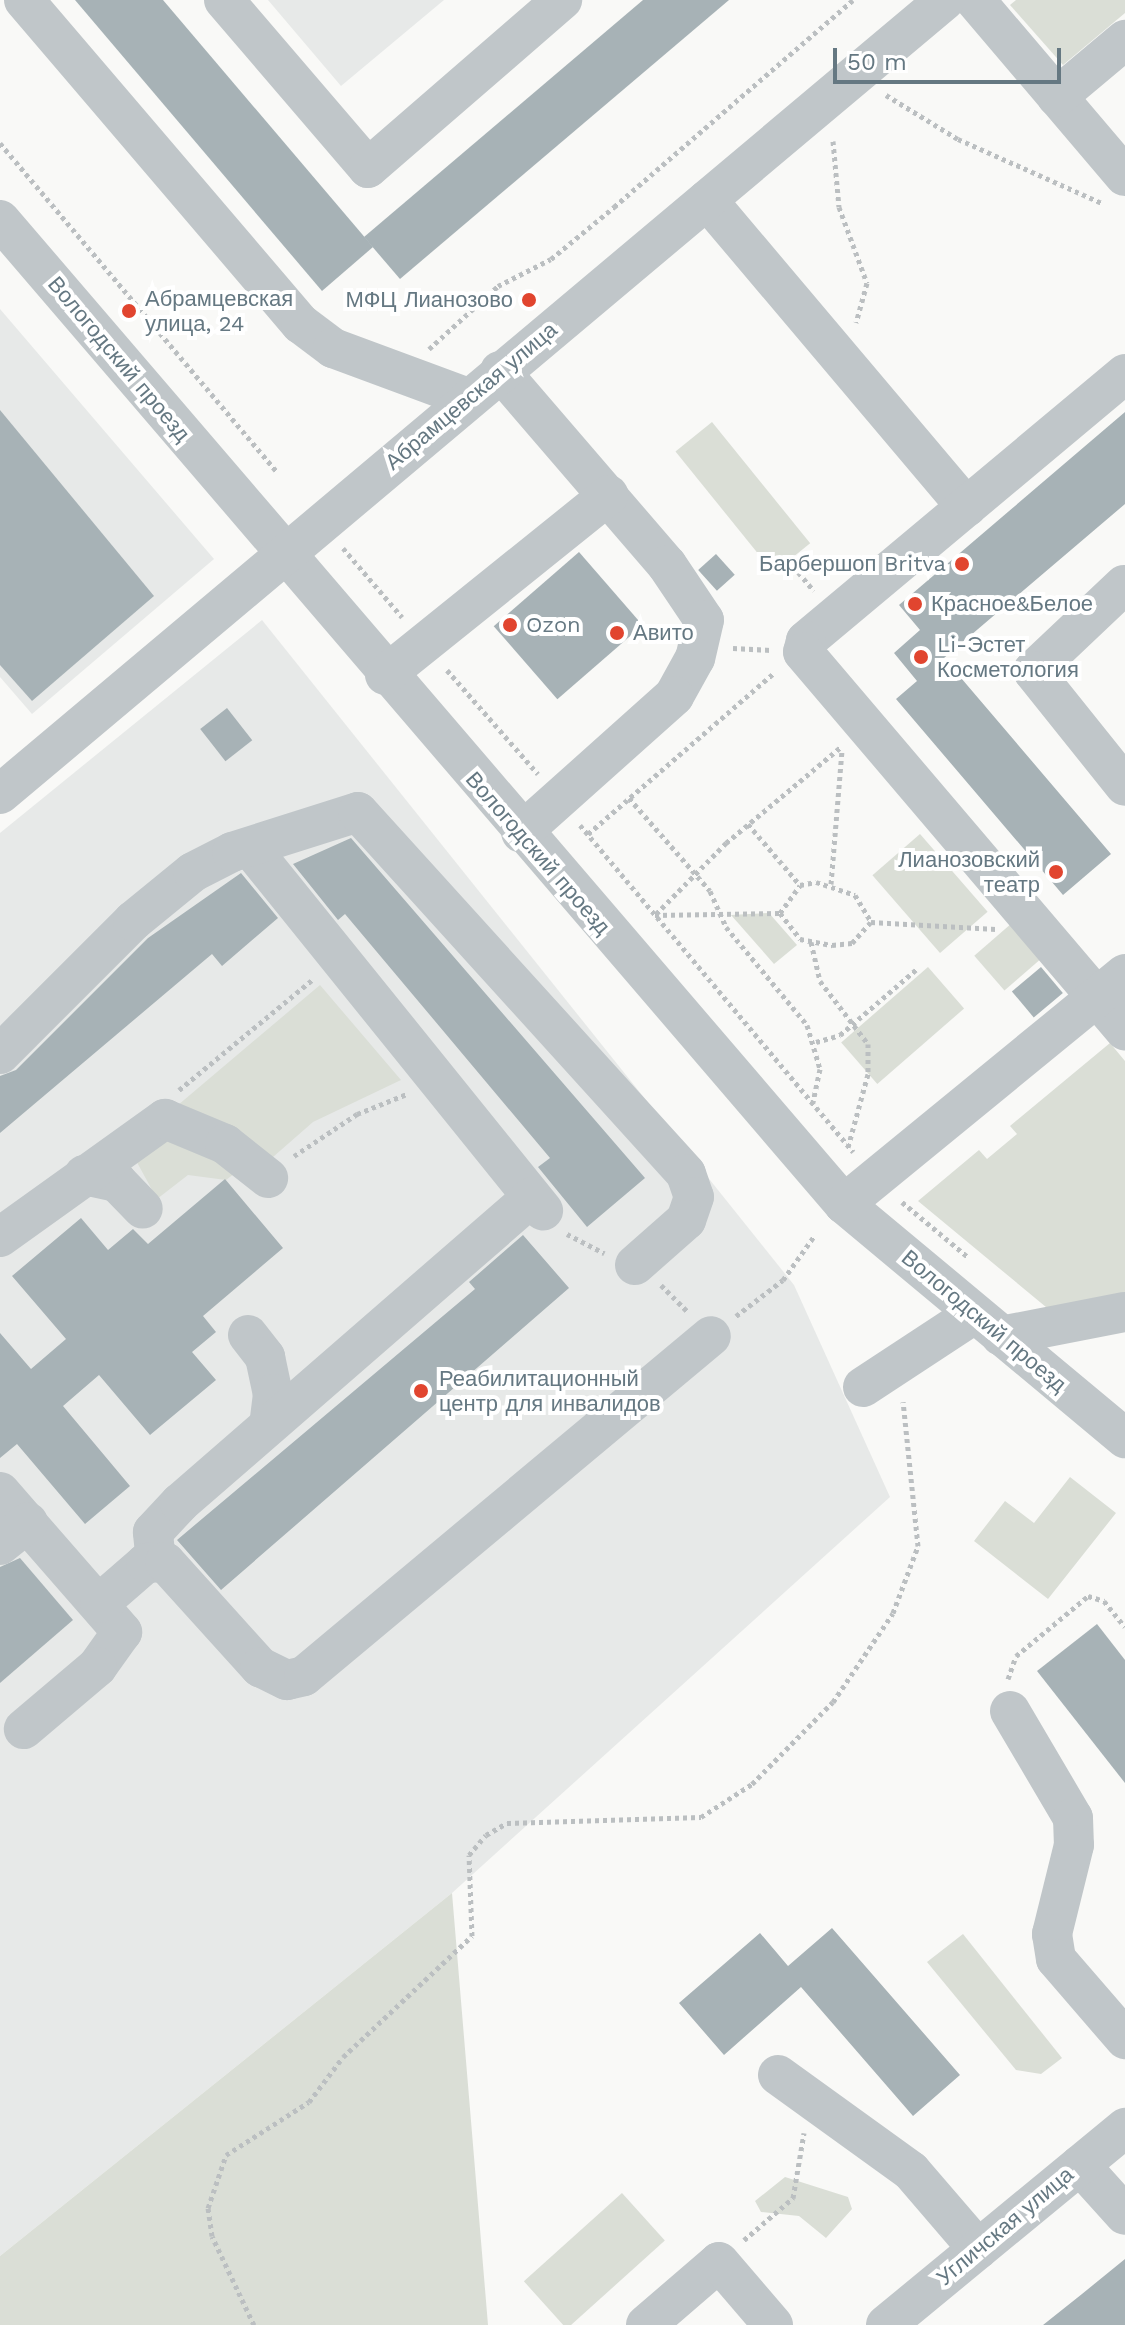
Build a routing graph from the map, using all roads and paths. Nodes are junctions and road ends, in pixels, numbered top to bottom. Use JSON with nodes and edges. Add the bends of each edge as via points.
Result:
{"nodes":[{"id":1,"x":24,"y":0,"type":"edge"},
{"id":2,"x":224,"y":0,"type":"edge"},
{"id":3,"x":562,"y":0,"type":"edge"},
{"id":4,"x":853,"y":0,"type":"edge"},
{"id":5,"x":945,"y":0,"type":"edge"},
{"id":6,"x":975,"y":0,"type":"edge"},
{"id":7,"x":1125,"y":40,"type":"edge"},
{"id":8,"x":885,"y":95,"type":"dead end"},
{"id":9,"x":1057,"y":97,"type":"junction"},
{"id":10,"x":834,"y":136,"type":"dead end"},
{"id":11,"x":0,"y":143,"type":"edge"},
{"id":12,"x":1119,"y":192,"type":"edge"},
{"id":13,"x":707,"y":200,"type":"junction"},
{"id":14,"x":0,"y":220,"type":"edge"},
{"id":15,"x":829,"y":345,"type":"junction"},
{"id":16,"x":500,"y":371,"type":"junction"},
{"id":17,"x":1125,"y":374,"type":"edge"},
{"id":18,"x":423,"y":376,"type":"junction"},
{"id":19,"x":468,"y":398,"type":"junction"},
{"id":20,"x":277,"y":472,"type":"dead end"},
{"id":21,"x":609,"y":495,"type":"junction"},
{"id":22,"x":966,"y":507,"type":"junction"},
{"id":23,"x":343,"y":548,"type":"dead end"},
{"id":24,"x":284,"y":554,"type":"junction"},
{"id":25,"x":1124,"y":585,"type":"edge"},
{"id":26,"x":423,"y":641,"type":"junction"},
{"id":27,"x":697,"y":646,"type":"junction"},
{"id":28,"x":808,"y":652,"type":"junction"},
{"id":29,"x":385,"y":675,"type":"junction"},
{"id":30,"x":1125,"y":786,"type":"edge"},
{"id":31,"x":0,"y":794,"type":"edge"},
{"id":32,"x":629,"y":798,"type":"junction"},
{"id":33,"x":560,"y":800,"type":"junction"},
{"id":34,"x":748,"y":824,"type":"junction"},
{"id":35,"x":521,"y":833,"type":"junction"},
{"id":36,"x":588,"y":834,"type":"junction"},
{"id":37,"x":253,"y":851,"type":"junction"},
{"id":38,"x":695,"y":872,"type":"junction"},
{"id":39,"x":831,"y":884,"type":"junction"},
{"id":40,"x":800,"y":885,"type":"junction"},
{"id":41,"x":780,"y":913,"type":"junction"},
{"id":42,"x":1024,"y":913,"type":"junction"},
{"id":43,"x":655,"y":915,"type":"junction"},
{"id":44,"x":721,"y":915,"type":"junction"},
{"id":45,"x":871,"y":922,"type":"junction"},
{"id":46,"x":811,"y":942,"type":"junction"},
{"id":47,"x":341,"y":955,"type":"junction"},
{"id":48,"x":918,"y":968,"type":"dead end"},
{"id":49,"x":1111,"y":985,"type":"edge"},
{"id":50,"x":855,"y":1023,"type":"junction"},
{"id":51,"x":1125,"y":1030,"type":"edge"},
{"id":52,"x":816,"y":1042,"type":"junction"},
{"id":53,"x":0,"y":1054,"type":"edge"},
{"id":54,"x":444,"y":1088,"type":"junction"},
{"id":55,"x":813,"y":1104,"type":"junction"},
{"id":56,"x":158,"y":1121,"type":"junction"},
{"id":57,"x":848,"y":1147,"type":"junction"},
{"id":58,"x":268,"y":1178,"type":"joint"},
{"id":59,"x":875,"y":1179,"type":"junction"},
{"id":60,"x":844,"y":1204,"type":"junction"},
{"id":61,"x":815,"y":1235,"type":"dead end"},
{"id":62,"x":0,"y":1237,"type":"edge"},
{"id":63,"x":635,"y":1265,"type":"dead end"},
{"id":64,"x":978,"y":1266,"type":"dead end"},
{"id":65,"x":1125,"y":1312,"type":"edge"},
{"id":66,"x":988,"y":1325,"type":"junction"},
{"id":67,"x":248,"y":1335,"type":"dead end"},
{"id":68,"x":711,"y":1336,"type":"joint"},
{"id":69,"x":899,"y":1365,"type":"junction"},
{"id":70,"x":863,"y":1387,"type":"dead end"},
{"id":71,"x":269,"y":1425,"type":"junction"},
{"id":72,"x":1125,"y":1438,"type":"edge"},
{"id":73,"x":0,"y":1492,"type":"edge"},
{"id":74,"x":14,"y":1534,"type":"edge"},
{"id":75,"x":156,"y":1562,"type":"junction"},
{"id":76,"x":100,"y":1603,"type":"junction"},
{"id":77,"x":1125,"y":1627,"type":"edge"},
{"id":78,"x":1010,"y":1711,"type":"joint"},
{"id":79,"x":24,"y":1729,"type":"dead end"},
{"id":80,"x":1125,"y":2039,"type":"edge"},
{"id":81,"x":794,"y":2086,"type":"joint"},
{"id":82,"x":1125,"y":2128,"type":"edge"},
{"id":83,"x":1080,"y":2165,"type":"junction"},
{"id":84,"x":1125,"y":2215,"type":"edge"},
{"id":85,"x":978,"y":2249,"type":"junction"},
{"id":86,"x":719,"y":2262,"type":"junction"},
{"id":87,"x":254,"y":2325,"type":"edge"},
{"id":88,"x":646,"y":2325,"type":"edge"},
{"id":89,"x":773,"y":2325,"type":"edge"},
{"id":90,"x":886,"y":2325,"type":"edge"}],
"edges":[{"from":1,"to":18,"type":"street","via":[[301,324],[333,348]]},
{"from":2,"to":3,"type":"street","via":[[368,168]]},
{"from":4,"to":18,"type":"path","via":[[551,259],[498,286],[431,345]]},
{"from":5,"to":13,"type":"street","name":"Абрамцевская улица"},
{"from":6,"to":9,"type":"street"},
{"from":7,"to":9,"type":"street"},
{"from":8,"to":12,"type":"path","via":[[958,139]]},
{"from":9,"to":12,"type":"street"},
{"from":10,"to":15,"type":"path","via":[[839,207],[867,283],[857,322]]},
{"from":11,"to":20,"type":"path"},
{"from":13,"to":15,"type":"street"},
{"from":13,"to":16,"type":"street","name":"Абрамцевская улица"},
{"from":14,"to":24,"type":"street","name":"Вологодский проезд"},
{"from":15,"to":22,"type":"street"},
{"from":16,"to":19,"type":"street","name":"Абрамцевская улица"},
{"from":16,"to":21,"type":"street"},
{"from":17,"to":22,"type":"street"},
{"from":18,"to":19,"type":"street"},
{"from":19,"to":24,"type":"street","name":"Абрамцевская улица"},
{"from":21,"to":26,"type":"street"},
{"from":21,"to":27,"type":"street","via":[[704,620]]},
{"from":22,"to":28,"type":"street"},
{"from":23,"to":26,"type":"path"},
{"from":24,"to":29,"type":"street","name":"Вологодский проезд"},
{"from":24,"to":31,"type":"street","name":"Абрамцевская улица"},
{"from":25,"to":30,"type":"street","via":[[1033,671]]},
{"from":26,"to":29,"type":"street"},
{"from":26,"to":33,"type":"path"},
{"from":27,"to":28,"type":"path"},
{"from":27,"to":33,"type":"street","via":[[674,696]]},
{"from":28,"to":32,"type":"path","via":[[772,674]]},
{"from":28,"to":42,"type":"street"},
{"from":29,"to":35,"type":"street","name":"Вологодский проезд"},
{"from":32,"to":36,"type":"path"},
{"from":32,"to":38,"type":"path"},
{"from":33,"to":35,"type":"street"},
{"from":33,"to":36,"type":"path"},
{"from":34,"to":38,"type":"path"},
{"from":34,"to":39,"type":"path","via":[[845,743]]},
{"from":34,"to":40,"type":"path"},
{"from":35,"to":60,"type":"street","name":"Вологодский проезд"},
{"from":36,"to":43,"type":"path"},
{"from":37,"to":47,"type":"street"},
{"from":37,"to":53,"type":"street","via":[[232,852],[193,872],[133,921]]},
{"from":37,"to":63,"type":"street","via":[[303,826],[358,812],[389,840],[686,1174],[694,1197],[686,1220]]},
{"from":38,"to":43,"type":"path"},
{"from":38,"to":44,"type":"path"},
{"from":39,"to":40,"type":"path"},
{"from":39,"to":45,"type":"path","via":[[861,899]]},
{"from":40,"to":41,"type":"path"},
{"from":41,"to":44,"type":"path"},
{"from":41,"to":46,"type":"path","via":[[793,934]]},
{"from":42,"to":45,"type":"path","via":[[989,931]]},
{"from":42,"to":49,"type":"street"},
{"from":43,"to":44,"type":"path"},
{"from":43,"to":55,"type":"path"},
{"from":44,"to":52,"type":"path"},
{"from":45,"to":46,"type":"path","via":[[849,944]]},
{"from":46,"to":50,"type":"path","via":[[820,981]]},
{"from":47,"to":54,"type":"street"},
{"from":47,"to":56,"type":"path","via":[[169,1098]]},
{"from":48,"to":50,"type":"path"},
{"from":49,"to":51,"type":"street"},
{"from":49,"to":59,"type":"street"},
{"from":50,"to":52,"type":"path"},
{"from":50,"to":57,"type":"path","via":[[868,1044],[868,1074]]},
{"from":52,"to":55,"type":"path"},
{"from":54,"to":58,"type":"path","via":[[357,1114]]},
{"from":54,"to":71,"type":"street","via":[[538,1204]]},
{"from":55,"to":57,"type":"path"},
{"from":56,"to":58,"type":"street","via":[[191,1125]]},
{"from":56,"to":62,"type":"street","via":[[115,1179]]},
{"from":57,"to":59,"type":"path"},
{"from":59,"to":60,"type":"street"},
{"from":59,"to":64,"type":"path"},
{"from":60,"to":66,"type":"street","name":"Вологодский проезд"},
{"from":61,"to":68,"type":"path","via":[[783,1280]]},
{"from":65,"to":66,"type":"street"},
{"from":66,"to":69,"type":"street"},
{"from":66,"to":72,"type":"street","name":"Вологодский проезд"},
{"from":67,"to":71,"type":"street","via":[[265,1357]]},
{"from":68,"to":75,"type":"street","via":[[304,1676],[287,1680],[260,1667],[165,1562]]},
{"from":69,"to":70,"type":"street"},
{"from":69,"to":87,"type":"path","via":[[918,1546],[867,1660],[793,1746],[732,1801],[701,1817],[507,1823],[486,1835],[469,1855],[472,1936],[343,2057],[309,2102],[226,2155],[208,2208],[212,2236]]},
{"from":71,"to":75,"type":"street","via":[[153,1532]]},
{"from":73,"to":74,"type":"street"},
{"from":74,"to":76,"type":"street"},
{"from":75,"to":76,"type":"street"},
{"from":76,"to":79,"type":"street","via":[[122,1632],[97,1667]]},
{"from":77,"to":78,"type":"path","via":[[1104,1601],[1077,1601],[1016,1656],[1005,1687]]},
{"from":78,"to":80,"type":"street","via":[[1073,1818],[1074,1845],[1052,1934],[1056,1959]]},
{"from":81,"to":85,"type":"street","via":[[911,2171]]},
{"from":81,"to":86,"type":"path","via":[[793,2198]]},
{"from":82,"to":83,"type":"street","name":"Угличская улица"},
{"from":83,"to":84,"type":"street"},
{"from":83,"to":85,"type":"street","name":"Угличская улица"},
{"from":85,"to":90,"type":"street","name":"Угличская улица"},
{"from":86,"to":88,"type":"street"},
{"from":86,"to":89,"type":"street"}]}
